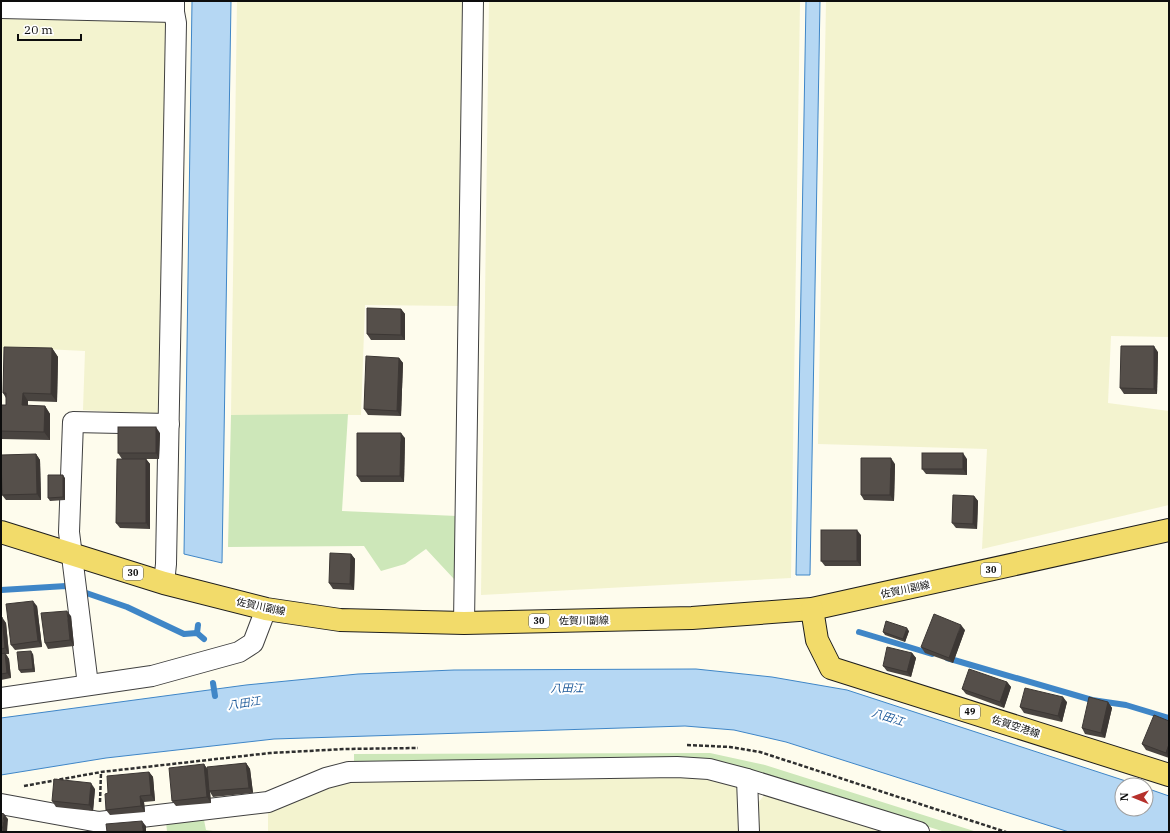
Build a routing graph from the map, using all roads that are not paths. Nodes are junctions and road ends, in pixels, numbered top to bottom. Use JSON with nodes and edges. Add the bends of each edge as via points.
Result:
{"nodes":[{"id":1,"x":473,"y":1,"type":"edge"},
{"id":2,"x":174,"y":6,"type":"edge"},
{"id":3,"x":1,"y":8,"type":"edge"},
{"id":4,"x":170,"y":424,"type":"junction"},
{"id":5,"x":1169,"y":530,"type":"edge"},
{"id":6,"x":1,"y":532,"type":"edge"},
{"id":7,"x":71,"y":554,"type":"junction"},
{"id":8,"x":164,"y":583,"type":"junction"},
{"id":9,"x":266,"y":609,"type":"junction"},
{"id":10,"x":812,"y":609,"type":"junction"},
{"id":11,"x":464,"y":623,"type":"junction"},
{"id":12,"x":88,"y":685,"type":"junction"},
{"id":13,"x":1,"y":698,"type":"edge"},
{"id":14,"x":1169,"y":775,"type":"edge"},
{"id":15,"x":747,"y":779,"type":"junction"},
{"id":16,"x":1,"y":804,"type":"edge"},
{"id":17,"x":99,"y":827,"type":"edge"},
{"id":18,"x":749,"y":832,"type":"edge"},
{"id":19,"x":919,"y":832,"type":"edge"}],
"edges":[{"from":1,"to":11,"type":"street"},
{"from":2,"to":3,"type":"street"},
{"from":2,"to":4,"type":"street","via":[[176,23]]},
{"from":4,"to":7,"type":"street","via":[[73,422],[69,532]]},
{"from":4,"to":8,"type":"street"},
{"from":5,"to":10,"type":"main road","name":"佐賀川副線","number":"30"},
{"from":6,"to":7,"type":"main road","name":"佐賀川副線","number":"30"},
{"from":7,"to":8,"type":"main road","name":"佐賀川副線","number":"30"},
{"from":7,"to":12,"type":"street"},
{"from":8,"to":9,"type":"main road","name":"佐賀川副線","number":"30"},
{"from":9,"to":11,"type":"main road","name":"佐賀川副線","number":"30","via":[[340,620]]},
{"from":9,"to":12,"type":"street","via":[[252,643],[239,652],[152,676]]},
{"from":10,"to":11,"type":"main road","name":"佐賀川副線","number":"30","via":[[692,618]]},
{"from":10,"to":14,"type":"main road","name":"佐賀空港線","number":"49","via":[[817,640],[831,668]]},
{"from":12,"to":13,"type":"street"},
{"from":15,"to":17,"type":"street","via":[[709,769],[677,767],[349,772],[326,778],[268,802]]},
{"from":15,"to":18,"type":"street"},
{"from":15,"to":19,"type":"street"},
{"from":16,"to":17,"type":"street"}]}
